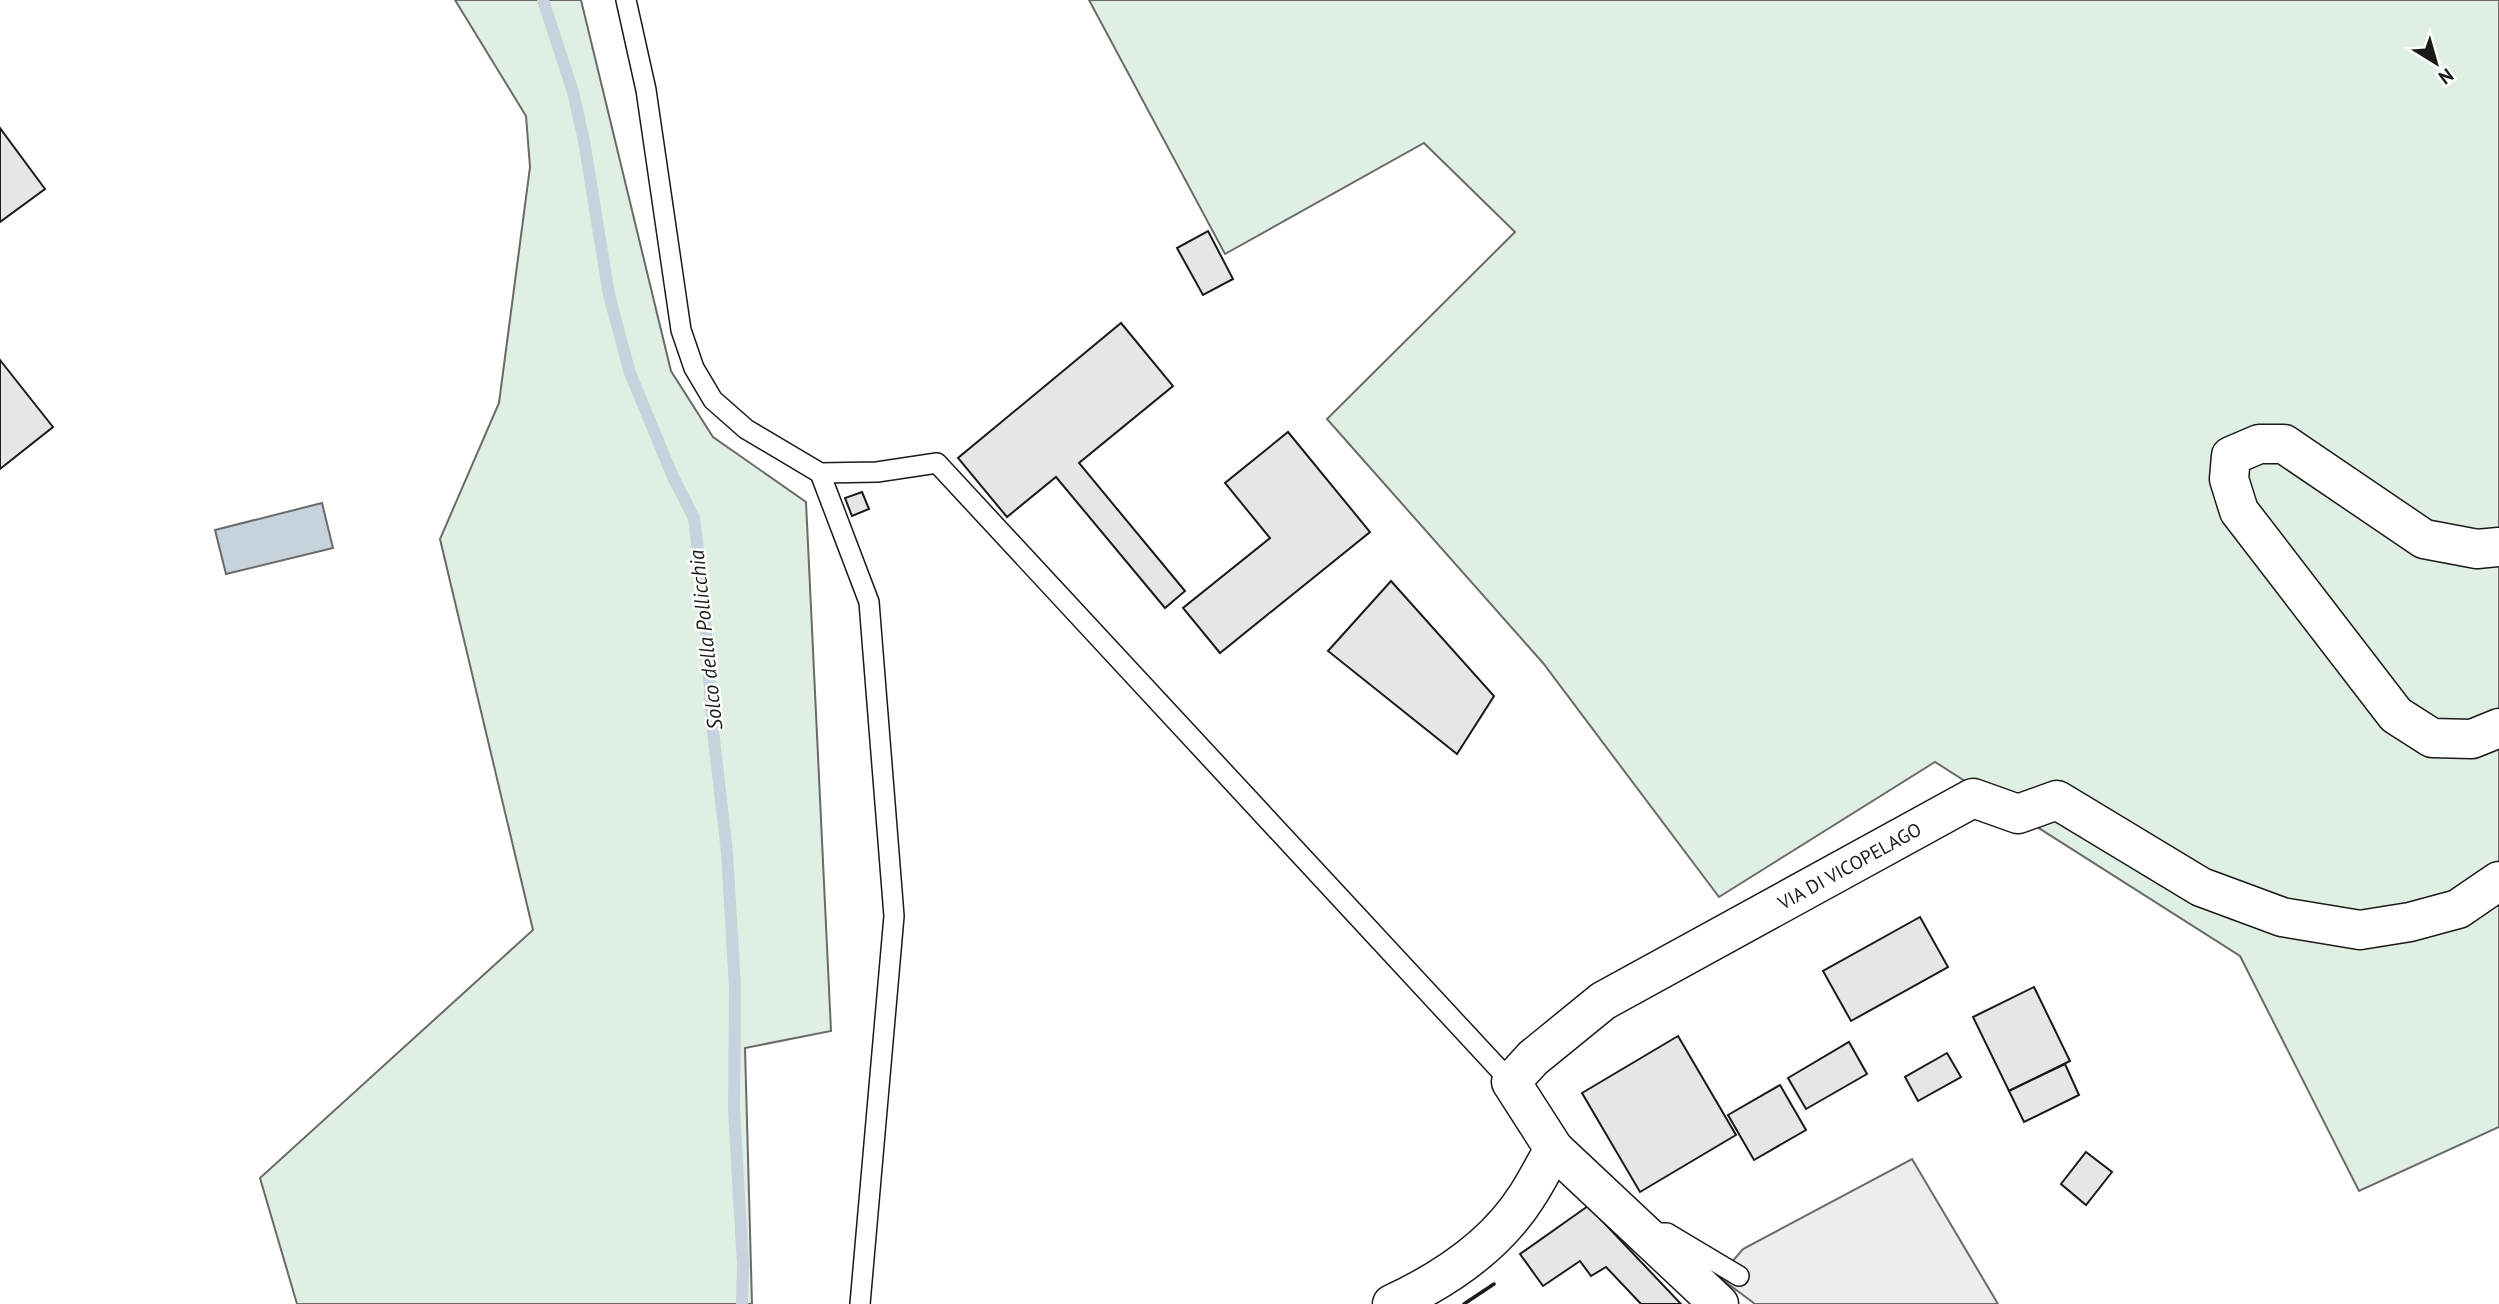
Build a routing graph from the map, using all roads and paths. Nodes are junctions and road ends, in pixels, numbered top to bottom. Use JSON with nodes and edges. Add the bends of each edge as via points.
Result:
{"nodes":[{"id":1,"x":626,"y":0,"type":"edge"},
{"id":2,"x":820,"y":472,"type":"junction"},
{"id":3,"x":2499,"y":547,"type":"edge"},
{"id":4,"x":2499,"y":728,"type":"edge"},
{"id":5,"x":2499,"y":881,"type":"edge"},
{"id":6,"x":1511,"y":1082,"type":"junction"},
{"id":7,"x":1554,"y":1149,"type":"junction"},
{"id":8,"x":1729,"y":1290,"type":"edge"},
{"id":9,"x":860,"y":1304,"type":"edge"},
{"id":10,"x":1392,"y":1304,"type":"edge"}],
"edges":[{"from":1,"to":2,"type":"lane","via":[[646,90],[681,330],[694,368],[713,400],[746,429]]},
{"from":2,"to":6,"type":"lane","via":[[877,472],[937,463]]},
{"from":2,"to":9,"type":"lane","via":[[869,602],[894,916]]},
{"from":3,"to":4,"type":"street","via":[[2477,549],[2424,540],[2284,444],[2259,444],[2231,456],[2229,479],[2239,511],[2396,715],[2432,738],[2472,739]]},
{"from":5,"to":6,"type":"street","name":"VIA DI VICOPELAGO","via":[[2458,909],[2360,930],[2282,917],[2201,887],[2057,800],[2018,814],[1973,798],[1603,1001]]},
{"from":6,"to":7,"type":"street"},
{"from":7,"to":8,"type":"street","via":[[1642,1233]]},
{"from":7,"to":10,"type":"street","via":[[1527,1198],[1477,1254]]}]}
